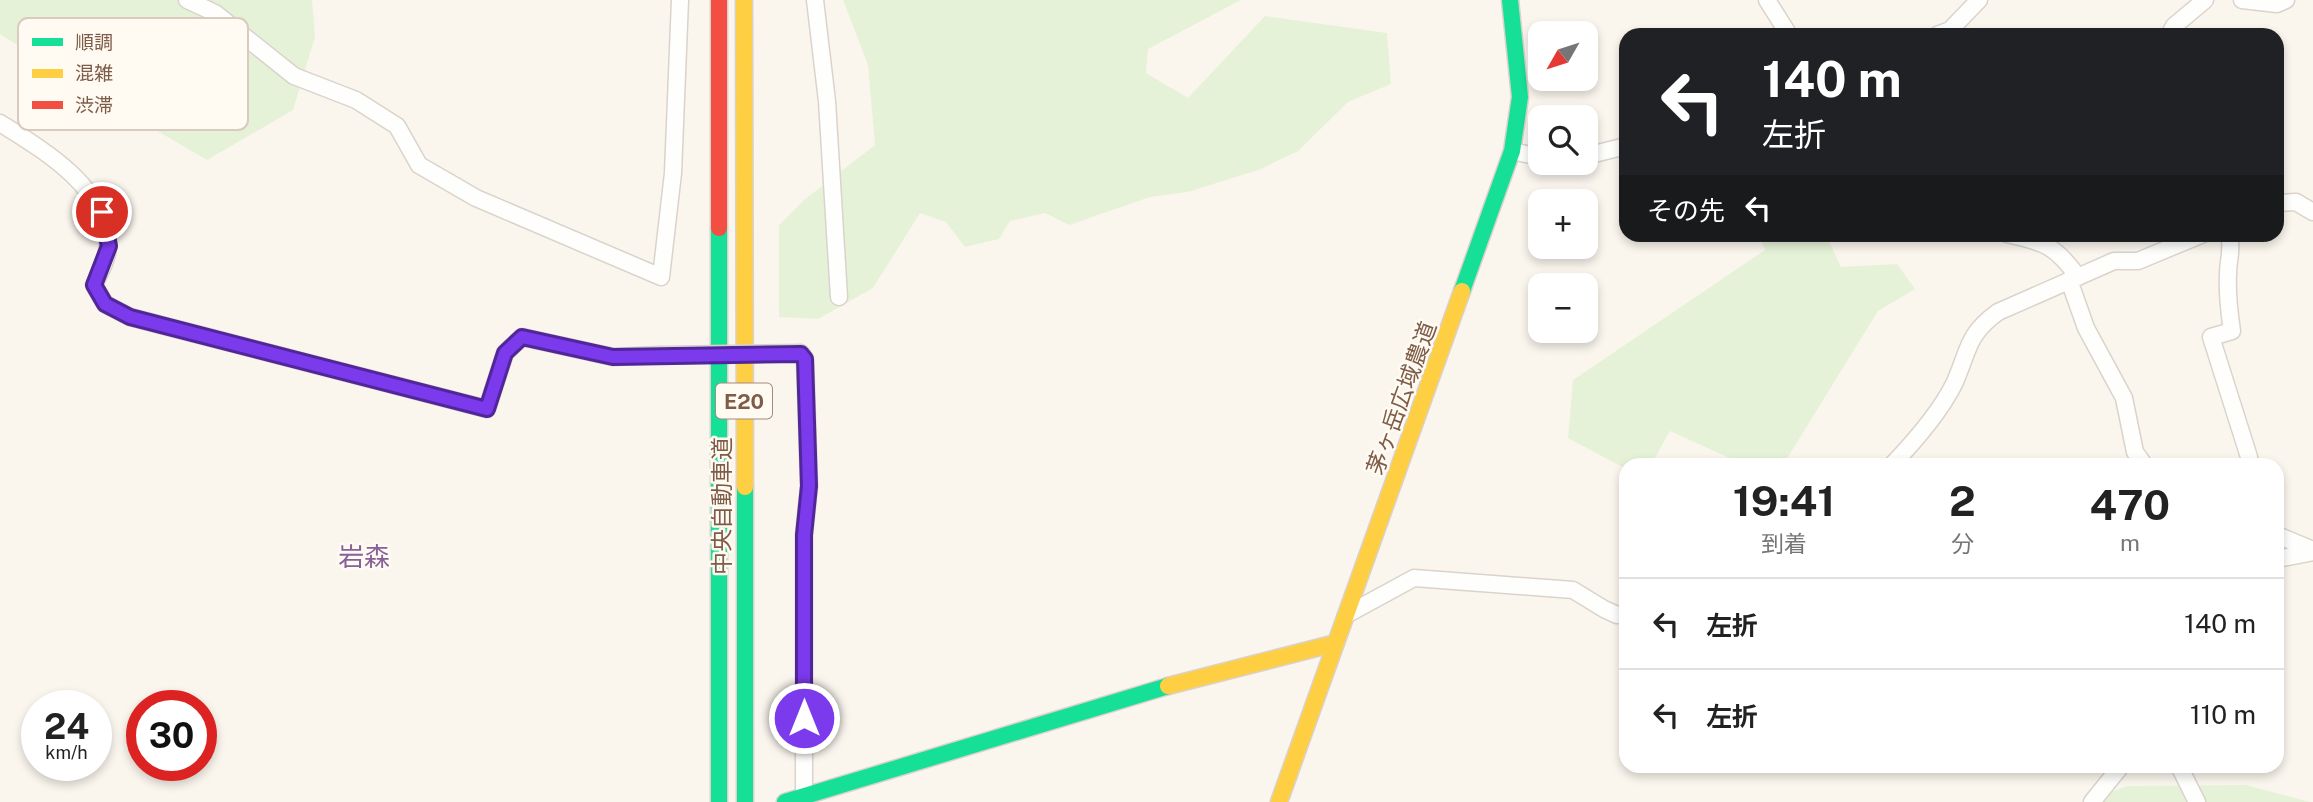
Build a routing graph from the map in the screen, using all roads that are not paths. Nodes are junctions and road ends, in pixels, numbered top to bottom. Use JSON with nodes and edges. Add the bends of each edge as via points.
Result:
{"nodes":[{"id":1,"x":187,"y":0,"type":"edge"},
{"id":2,"x":680,"y":0,"type":"edge"},
{"id":3,"x":719,"y":0,"type":"edge"},
{"id":4,"x":744,"y":0,"type":"edge"},
{"id":5,"x":815,"y":0,"type":"edge"},
{"id":6,"x":1510,"y":0,"type":"edge"},
{"id":7,"x":1767,"y":0,"type":"edge"},
{"id":8,"x":1979,"y":0,"type":"edge"},
{"id":9,"x":2205,"y":0,"type":"edge"},
{"id":10,"x":2242,"y":0,"type":"edge"},
{"id":11,"x":2286,"y":0,"type":"edge"},
{"id":12,"x":221,"y":18,"type":"edge"},
{"id":13,"x":1785,"y":28,"type":"edge"},
{"id":14,"x":1950,"y":28,"type":"edge"},
{"id":15,"x":2173,"y":28,"type":"edge"},
{"id":16,"x":248,"y":39,"type":"edge"},
{"id":17,"x":0,"y":123,"type":"edge"},
{"id":18,"x":1619,"y":148,"type":"edge"},
{"id":19,"x":1512,"y":151,"type":"junction"},
{"id":20,"x":1598,"y":153,"type":"edge"},
{"id":21,"x":1528,"y":154,"type":"edge"},
{"id":22,"x":2284,"y":203,"type":"edge"},
{"id":23,"x":2313,"y":212,"type":"edge"},
{"id":24,"x":2043,"y":242,"type":"edge"},
{"id":25,"x":2178,"y":242,"type":"edge"},
{"id":26,"x":2231,"y":242,"type":"edge"},
{"id":27,"x":2073,"y":279,"type":"junction"},
{"id":28,"x":839,"y":297,"type":"dead end"},
{"id":29,"x":2249,"y":457,"type":"dead end"},
{"id":30,"x":1899,"y":458,"type":"edge"},
{"id":31,"x":2139,"y":458,"type":"edge"},
{"id":32,"x":2284,"y":538,"type":"edge"},
{"id":33,"x":2313,"y":551,"type":"edge"},
{"id":34,"x":2284,"y":557,"type":"edge"},
{"id":35,"x":1619,"y":614,"type":"edge"},
{"id":36,"x":1346,"y":615,"type":"junction"},
{"id":37,"x":1336,"y":643,"type":"junction"},
{"id":38,"x":2115,"y":773,"type":"edge"},
{"id":39,"x":2182,"y":773,"type":"edge"},
{"id":40,"x":804,"y":799,"type":"edge"},
{"id":41,"x":719,"y":802,"type":"edge"},
{"id":42,"x":745,"y":802,"type":"edge"},
{"id":43,"x":785,"y":802,"type":"edge"},
{"id":44,"x":1279,"y":802,"type":"edge"},
{"id":45,"x":2091,"y":802,"type":"edge"},
{"id":46,"x":2197,"y":802,"type":"edge"}],
"edges":[{"from":1,"to":12,"type":"street"},
{"from":2,"to":16,"type":"street","via":[[674,173],[662,277],[453,185],[419,165],[397,126],[356,100],[294,76]]},
{"from":3,"to":41,"type":"main road","name":"中央自動車道","number":"E20"},
{"from":4,"to":42,"type":"main road","name":"中央自動車道","number":"E20"},
{"from":5,"to":28,"type":"street","via":[[828,114]]},
{"from":6,"to":19,"type":"main road","name":"茅ヶ岳広域農道","via":[[1520,97]]},
{"from":7,"to":13,"type":"street"},
{"from":8,"to":14,"type":"street"},
{"from":9,"to":15,"type":"street"},
{"from":10,"to":11,"type":"street","via":[[2277,4]]},
{"from":17,"to":40,"type":"street","bridge":true,"via":[[71,174],[102,212],[109,246],[94,285],[105,304],[130,317],[487,409],[505,353],[522,337],[613,357],[801,354],[805,359],[809,486],[804,535]]},
{"from":18,"to":20,"type":"street"},
{"from":19,"to":21,"type":"street"},
{"from":19,"to":36,"type":"main road","name":"茅ヶ岳広域農道"},
{"from":22,"to":23,"type":"street","via":[[2295,202]]},
{"from":24,"to":27,"type":"street","via":[[2062,254]]},
{"from":25,"to":27,"type":"street","via":[[2138,261],[2113,261]]},
{"from":26,"to":29,"type":"street","via":[[2227,304],[2232,331],[2211,337]]},
{"from":27,"to":30,"type":"street","via":[[1981,324],[1965,351],[1954,384]]},
{"from":27,"to":31,"type":"street","via":[[2086,328],[2124,398]]},
{"from":32,"to":33,"type":"street"},
{"from":33,"to":34,"type":"street"},
{"from":35,"to":36,"type":"street","via":[[1573,590],[1414,578]]},
{"from":36,"to":37,"type":"main road","name":"茅ヶ岳広域農道"},
{"from":37,"to":40,"type":"main road","via":[[1202,676]]},
{"from":37,"to":44,"type":"main road","name":"茅ヶ岳広域農道"},
{"from":38,"to":45,"type":"street"},
{"from":39,"to":46,"type":"street"},
{"from":40,"to":43,"type":"main road"}]}
